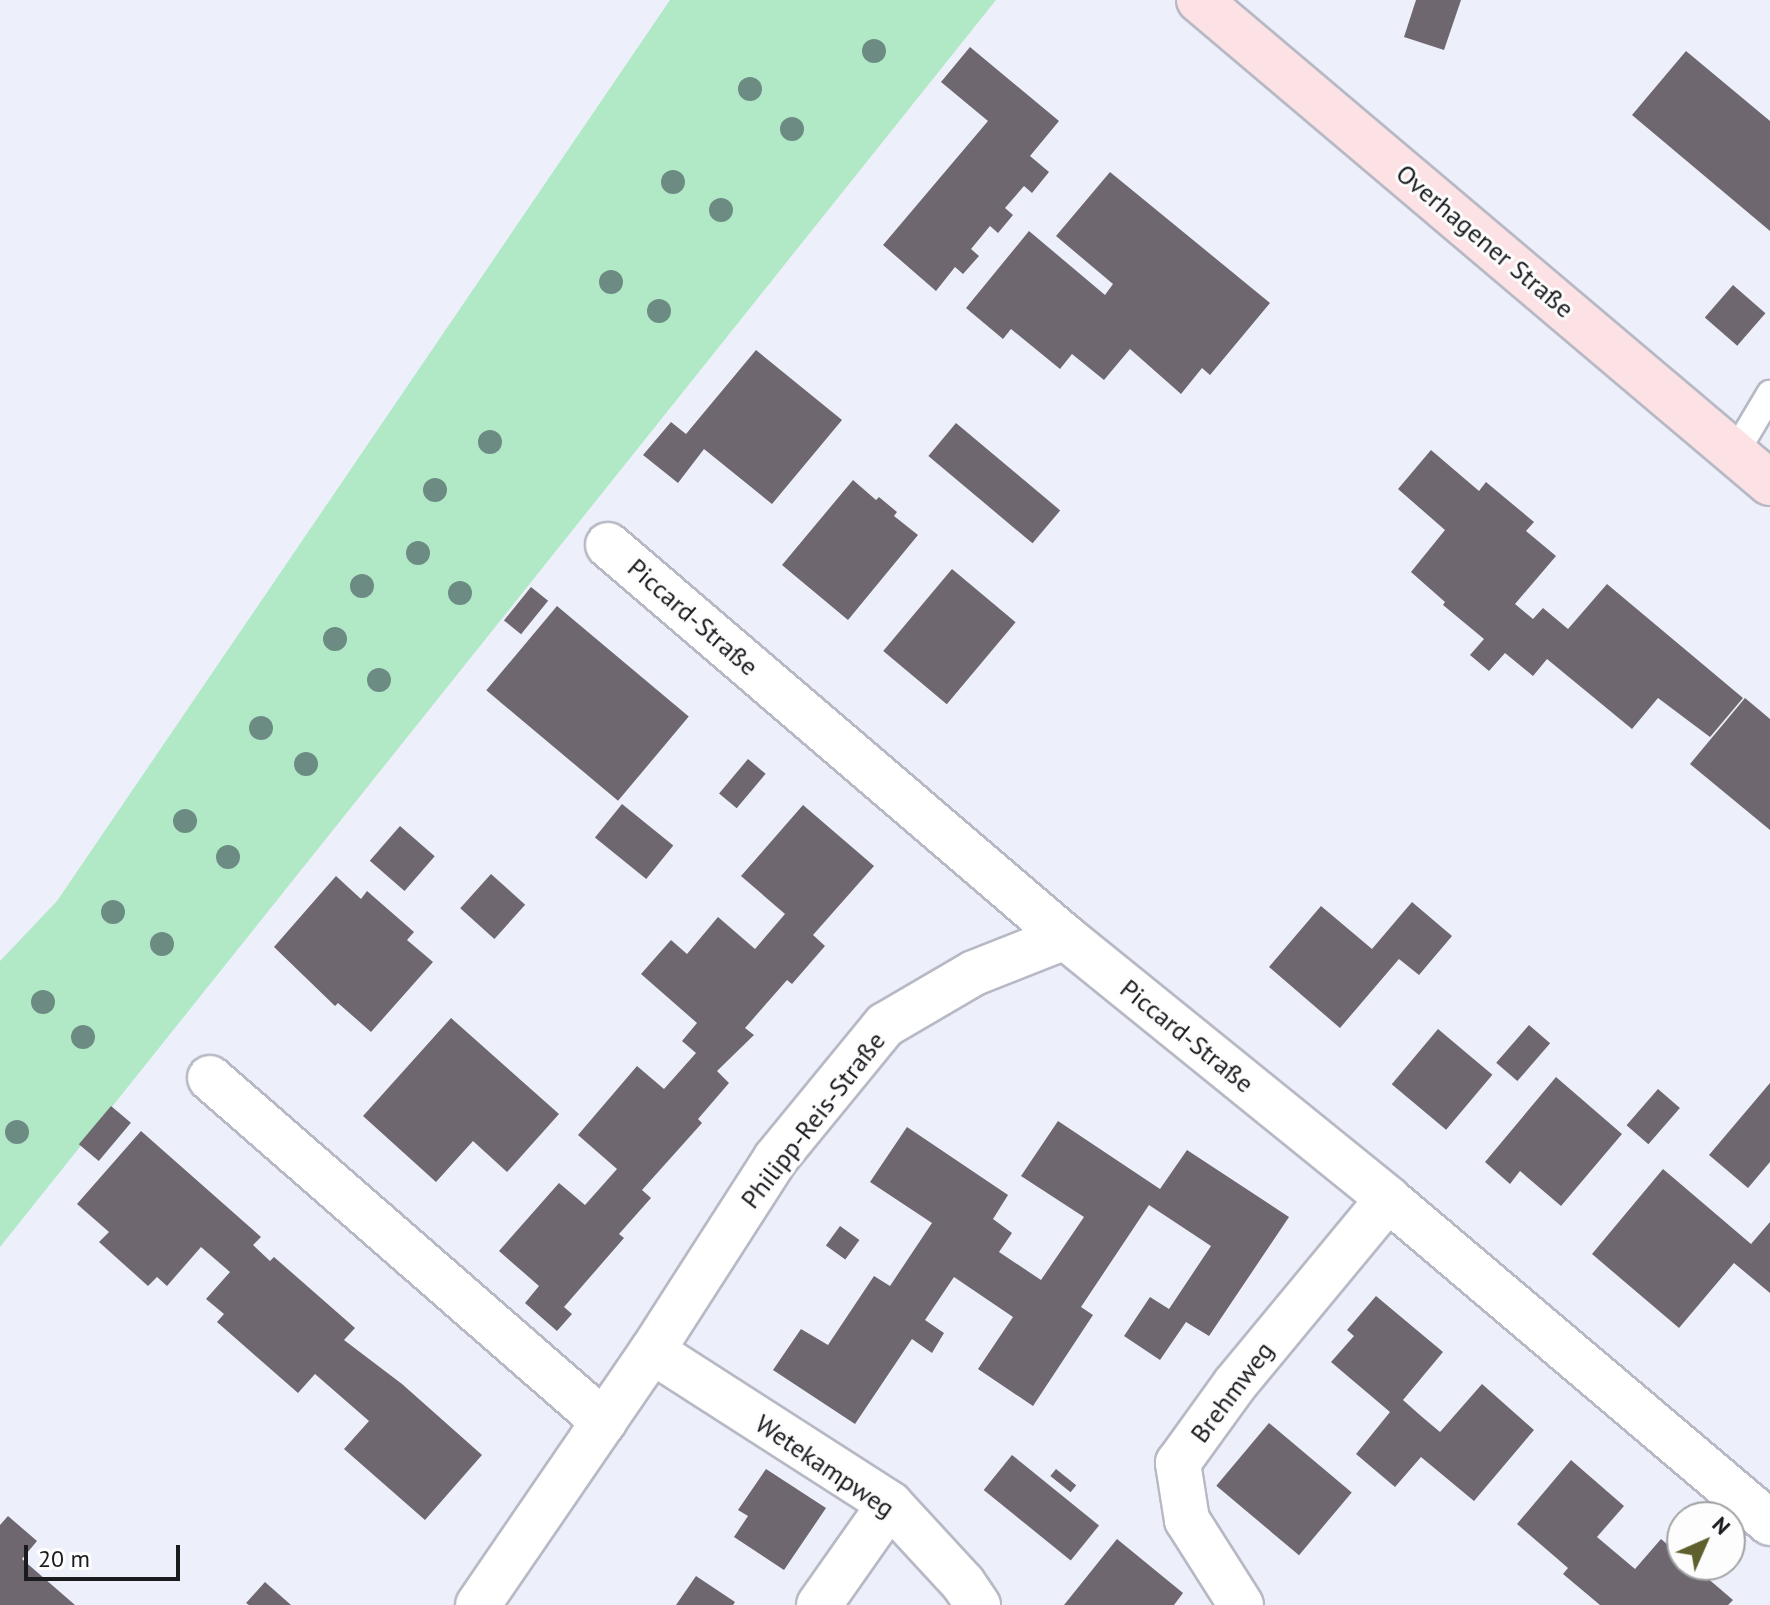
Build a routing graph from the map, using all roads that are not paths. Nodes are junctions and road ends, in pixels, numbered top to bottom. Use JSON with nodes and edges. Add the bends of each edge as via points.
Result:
{"nodes":[{"id":1,"x":1199,"y":0,"type":"edge"},
{"id":2,"x":1770,"y":394,"type":"edge"},
{"id":3,"x":1735,"y":453,"type":"junction"},
{"id":4,"x":1770,"y":483,"type":"edge"},
{"id":5,"x":608,"y":545,"type":"dead end"},
{"id":6,"x":1065,"y":937,"type":"junction"},
{"id":7,"x":210,"y":1078,"type":"dead end"},
{"id":8,"x":1388,"y":1199,"type":"junction"},
{"id":9,"x":652,"y":1351,"type":"junction"},
{"id":10,"x":604,"y":1422,"type":"junction"},
{"id":11,"x":890,"y":1504,"type":"junction"},
{"id":12,"x":1770,"y":1523,"type":"edge"},
{"id":13,"x":478,"y":1605,"type":"edge"},
{"id":14,"x":819,"y":1605,"type":"edge"},
{"id":15,"x":978,"y":1605,"type":"edge"},
{"id":16,"x":1241,"y":1605,"type":"edge"}],
"edges":[{"from":1,"to":3,"type":"main road","name":"Overhagener Straße"},
{"from":2,"to":3,"type":"lane"},
{"from":3,"to":4,"type":"main road","name":"Overhagener Straße"},
{"from":5,"to":6,"type":"street","name":"Piccard-Straße"},
{"from":6,"to":8,"type":"street","name":"Piccard-Straße"},
{"from":6,"to":9,"type":"street","name":"Philipp-Reis-Straße","via":[[974,973],[885,1025],[776,1158]]},
{"from":7,"to":10,"type":"street"},
{"from":8,"to":12,"type":"street","name":"Piccard-Straße"},
{"from":8,"to":16,"type":"street","name":"Brehmweg","via":[[1235,1384],[1178,1463],[1187,1520]]},
{"from":9,"to":10,"type":"street","name":"Philipp-Reis-Straße"},
{"from":9,"to":11,"type":"street","name":"Wetekampweg"},
{"from":10,"to":13,"type":"street","name":"Philipp-Reis-Straße"},
{"from":11,"to":14,"type":"street"},
{"from":11,"to":15,"type":"street","name":"Wetekampweg"}]}
